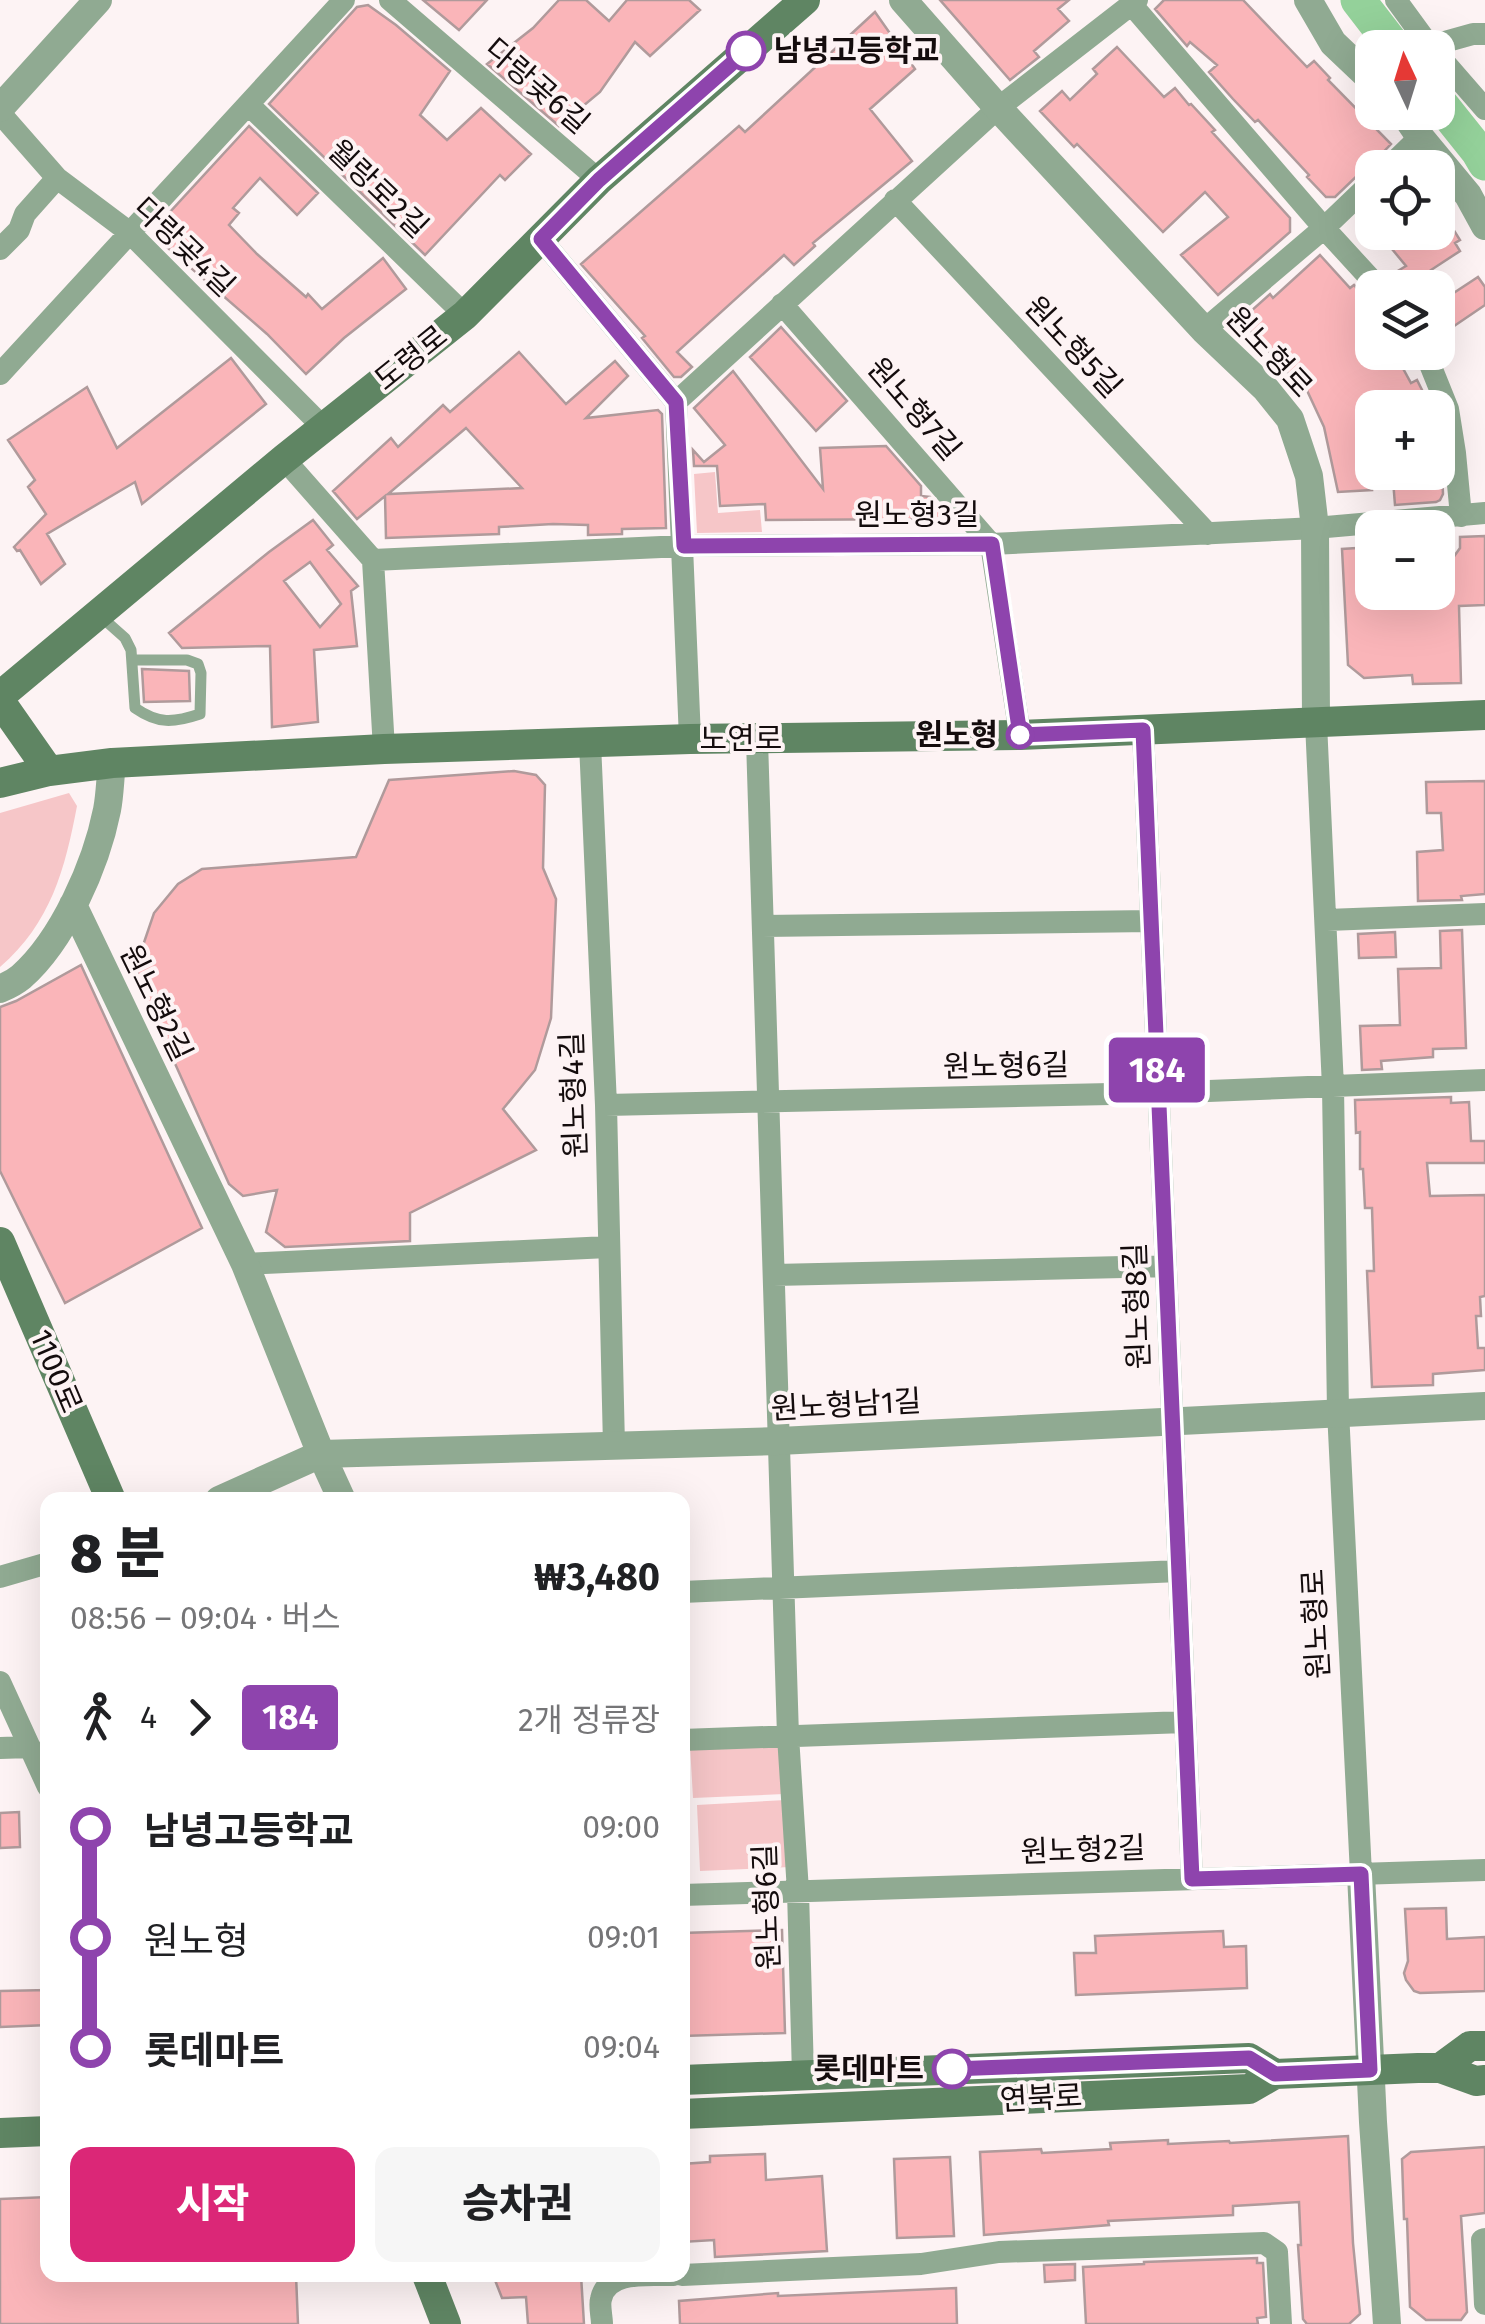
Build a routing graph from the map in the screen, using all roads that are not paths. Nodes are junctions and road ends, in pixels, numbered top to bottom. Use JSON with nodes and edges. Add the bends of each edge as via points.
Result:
{"nodes":[{"id":1,"x":98,"y":0,"type":"edge"},
{"id":2,"x":344,"y":0,"type":"edge"},
{"id":3,"x":390,"y":0,"type":"edge"},
{"id":4,"x":806,"y":0,"type":"edge"},
{"id":5,"x":903,"y":0,"type":"edge"},
{"id":6,"x":1308,"y":0,"type":"edge"},
{"id":7,"x":1396,"y":0,"type":"edge"},
{"id":8,"x":1134,"y":2,"type":"edge"},
{"id":9,"x":1418,"y":30,"type":"edge"},
{"id":10,"x":1485,"y":34,"type":"edge"},
{"id":11,"x":1455,"y":39,"type":"edge"},
{"id":12,"x":1355,"y":64,"type":"edge"},
{"id":13,"x":1455,"y":75,"type":"edge"},
{"id":14,"x":250,"y":105,"type":"junction"},
{"id":15,"x":998,"y":108,"type":"junction"},
{"id":16,"x":1485,"y":109,"type":"edge"},
{"id":17,"x":0,"y":110,"type":"edge"},
{"id":18,"x":1415,"y":130,"type":"edge"},
{"id":19,"x":1420,"y":137,"type":"junction"},
{"id":20,"x":1407,"y":150,"type":"edge"},
{"id":21,"x":57,"y":178,"type":"junction"},
{"id":22,"x":599,"y":180,"type":"junction"},
{"id":23,"x":1355,"y":198,"type":"edge"},
{"id":24,"x":895,"y":200,"type":"junction"},
{"id":25,"x":1485,"y":226,"type":"edge"},
{"id":26,"x":1324,"y":228,"type":"junction"},
{"id":27,"x":129,"y":232,"type":"junction"},
{"id":28,"x":541,"y":239,"type":"junction"},
{"id":29,"x":0,"y":249,"type":"edge"},
{"id":30,"x":1362,"y":270,"type":"edge"},
{"id":31,"x":782,"y":304,"type":"junction"},
{"id":32,"x":465,"y":315,"type":"junction"},
{"id":33,"x":1204,"y":330,"type":"junction"},
{"id":34,"x":1432,"y":370,"type":"edge"},
{"id":35,"x":0,"y":374,"type":"edge"},
{"id":36,"x":676,"y":402,"type":"junction"},
{"id":37,"x":324,"y":428,"type":"junction"},
{"id":38,"x":284,"y":459,"type":"junction"},
{"id":39,"x":1485,"y":513,"type":"edge"},
{"id":40,"x":1461,"y":516,"type":"junction"},
{"id":41,"x":1315,"y":528,"type":"junction"},
{"id":42,"x":1208,"y":534,"type":"junction"},
{"id":43,"x":992,"y":544,"type":"junction"},
{"id":44,"x":684,"y":546,"type":"junction"},
{"id":45,"x":373,"y":560,"type":"junction"},
{"id":46,"x":98,"y":614,"type":"junction"},
{"id":47,"x":132,"y":660,"type":"junction"},
{"id":48,"x":0,"y":699,"type":"edge"},
{"id":49,"x":1485,"y":715,"type":"edge"},
{"id":50,"x":1316,"y":723,"type":"junction"},
{"id":51,"x":1143,"y":730,"type":"junction"},
{"id":52,"x":1020,"y":735,"type":"junction"},
{"id":53,"x":690,"y":739,"type":"junction"},
{"id":54,"x":757,"y":740,"type":"junction"},
{"id":55,"x":590,"y":742,"type":"junction"},
{"id":56,"x":384,"y":748,"type":"junction"},
{"id":57,"x":112,"y":763,"type":"junction"},
{"id":58,"x":49,"y":771,"type":"junction"},
{"id":59,"x":0,"y":783,"type":"edge"},
{"id":60,"x":73,"y":905,"type":"junction"},
{"id":61,"x":1485,"y":914,"type":"edge"},
{"id":62,"x":1327,"y":920,"type":"junction"},
{"id":63,"x":1151,"y":921,"type":"junction"},
{"id":64,"x":763,"y":926,"type":"junction"},
{"id":65,"x":0,"y":989,"type":"edge"},
{"id":66,"x":1485,"y":1080,"type":"edge"},
{"id":67,"x":1333,"y":1087,"type":"junction"},
{"id":68,"x":1158,"y":1093,"type":"junction"},
{"id":69,"x":768,"y":1102,"type":"junction"},
{"id":70,"x":606,"y":1105,"type":"junction"},
{"id":71,"x":0,"y":1242,"type":"edge"},
{"id":72,"x":608,"y":1247,"type":"junction"},
{"id":73,"x":246,"y":1264,"type":"junction"},
{"id":74,"x":1166,"y":1266,"type":"junction"},
{"id":75,"x":774,"y":1275,"type":"junction"},
{"id":76,"x":1485,"y":1406,"type":"edge"},
{"id":77,"x":1338,"y":1411,"type":"junction"},
{"id":78,"x":1172,"y":1420,"type":"junction"},
{"id":79,"x":779,"y":1441,"type":"junction"},
{"id":80,"x":614,"y":1446,"type":"junction"},
{"id":81,"x":321,"y":1454,"type":"junction"},
{"id":82,"x":108,"y":1492,"type":"edge"},
{"id":83,"x":236,"y":1492,"type":"edge"},
{"id":84,"x":338,"y":1492,"type":"edge"},
{"id":85,"x":40,"y":1566,"type":"edge"},
{"id":86,"x":1179,"y":1571,"type":"junction"},
{"id":87,"x":0,"y":1577,"type":"edge"},
{"id":88,"x":784,"y":1588,"type":"junction"},
{"id":89,"x":690,"y":1592,"type":"edge"},
{"id":90,"x":0,"y":1682,"type":"edge"},
{"id":91,"x":1186,"y":1722,"type":"junction"},
{"id":92,"x":788,"y":1736,"type":"junction"},
{"id":93,"x":690,"y":1740,"type":"edge"},
{"id":94,"x":30,"y":1747,"type":"junction"},
{"id":95,"x":0,"y":1748,"type":"edge"},
{"id":96,"x":40,"y":1769,"type":"edge"},
{"id":97,"x":1485,"y":1870,"type":"edge"},
{"id":98,"x":1361,"y":1874,"type":"junction"},
{"id":99,"x":1192,"y":1879,"type":"junction"},
{"id":100,"x":798,"y":1892,"type":"junction"},
{"id":101,"x":690,"y":1895,"type":"edge"},
{"id":102,"x":1485,"y":2046,"type":"edge"},
{"id":103,"x":1440,"y":2068,"type":"junction"},
{"id":104,"x":1370,"y":2070,"type":"junction"},
{"id":105,"x":1275,"y":2074,"type":"junction"},
{"id":106,"x":803,"y":2075,"type":"junction"},
{"id":107,"x":690,"y":2080,"type":"edge"},
{"id":108,"x":1485,"y":2080,"type":"edge"},
{"id":109,"x":690,"y":2114,"type":"edge"},
{"id":110,"x":40,"y":2130,"type":"edge"},
{"id":111,"x":0,"y":2133,"type":"edge"},
{"id":112,"x":1485,"y":2239,"type":"edge"},
{"id":113,"x":690,"y":2274,"type":"edge"},
{"id":114,"x":430,"y":2282,"type":"edge"},
{"id":115,"x":613,"y":2282,"type":"edge"},
{"id":116,"x":1485,"y":2304,"type":"edge"},
{"id":117,"x":446,"y":2324,"type":"edge"},
{"id":118,"x":602,"y":2324,"type":"edge"},
{"id":119,"x":1281,"y":2324,"type":"edge"},
{"id":120,"x":1386,"y":2324,"type":"edge"}],
"edges":[{"from":1,"to":17,"type":"street"},
{"from":2,"to":14,"type":"street"},
{"from":3,"to":22,"type":"street","name":"다랑곶6길"},
{"from":4,"to":22,"type":"main road","name":"도령로"},
{"from":5,"to":15,"type":"street","name":"원노형로"},
{"from":6,"to":12,"type":"street","via":[[1333,43]]},
{"from":7,"to":9,"type":"street"},
{"from":8,"to":15,"type":"street"},
{"from":8,"to":26,"type":"street"},
{"from":10,"to":11,"type":"street"},
{"from":13,"to":16,"type":"street"},
{"from":14,"to":27,"type":"street"},
{"from":14,"to":32,"type":"street","name":"월랑로2길"},
{"from":15,"to":24,"type":"street"},
{"from":15,"to":33,"type":"street","name":"원노형로"},
{"from":17,"to":21,"type":"street","name":"다랑곶4길"},
{"from":18,"to":19,"type":"street"},
{"from":19,"to":20,"type":"street"},
{"from":19,"to":25,"type":"street"},
{"from":21,"to":27,"type":"street","name":"다랑곶4길"},
{"from":21,"to":29,"type":"street"},
{"from":22,"to":28,"type":"main road","name":"도령로"},
{"from":23,"to":26,"type":"street"},
{"from":24,"to":31,"type":"street"},
{"from":24,"to":42,"type":"street","name":"원노형5길"},
{"from":26,"to":30,"type":"street"},
{"from":26,"to":33,"type":"street"},
{"from":27,"to":35,"type":"street"},
{"from":27,"to":37,"type":"street","name":"다랑곶4길"},
{"from":28,"to":32,"type":"main road","name":"도령로"},
{"from":28,"to":36,"type":"street"},
{"from":31,"to":36,"type":"street"},
{"from":31,"to":43,"type":"street","name":"원노형7길"},
{"from":32,"to":37,"type":"main road","name":"도령로"},
{"from":33,"to":41,"type":"street","name":"원노형로","via":[[1290,419],[1309,476]]},
{"from":34,"to":40,"type":"street","via":[[1448,408]]},
{"from":36,"to":44,"type":"street"},
{"from":37,"to":38,"type":"main road","name":"도령로"},
{"from":38,"to":45,"type":"street"},
{"from":38,"to":46,"type":"main road","name":"도령로"},
{"from":39,"to":40,"type":"street","name":"원노형3길"},
{"from":40,"to":41,"type":"street","name":"원노형3길"},
{"from":41,"to":42,"type":"street","name":"원노형3길"},
{"from":41,"to":50,"type":"street","name":"원노형로"},
{"from":42,"to":43,"type":"street","name":"원노형3길"},
{"from":43,"to":44,"type":"street","name":"원노형3길"},
{"from":43,"to":52,"type":"street"},
{"from":44,"to":45,"type":"street","name":"원노형3길"},
{"from":44,"to":53,"type":"street"},
{"from":45,"to":56,"type":"street"},
{"from":46,"to":47,"type":"lane","via":[[125,638]]},
{"from":46,"to":48,"type":"main road","name":"도령로"},
{"from":47,"to":47,"type":"lane","via":[[135,708],[165,721],[200,714],[198,664]]},
{"from":48,"to":58,"type":"main road"},
{"from":49,"to":50,"type":"main road","name":"노연로"},
{"from":50,"to":51,"type":"main road","name":"노연로"},
{"from":50,"to":62,"type":"street","name":"원노형로"},
{"from":51,"to":52,"type":"main road","name":"노연로"},
{"from":51,"to":63,"type":"street","name":"원노형8길"},
{"from":52,"to":54,"type":"main road","name":"노연로"},
{"from":53,"to":54,"type":"main road","name":"노연로"},
{"from":53,"to":55,"type":"main road","name":"노연로"},
{"from":54,"to":64,"type":"street","name":"원노형6길"},
{"from":55,"to":56,"type":"main road","name":"노연로"},
{"from":55,"to":70,"type":"street","name":"원노형4길"},
{"from":56,"to":57,"type":"main road","name":"노연로"},
{"from":57,"to":58,"type":"main road","name":"노연로"},
{"from":57,"to":60,"type":"street","via":[[94,857]]},
{"from":58,"to":59,"type":"main road","name":"노연로"},
{"from":60,"to":65,"type":"street","via":[[19,979]]},
{"from":60,"to":73,"type":"street","name":"원노형2길"},
{"from":61,"to":62,"type":"street"},
{"from":62,"to":67,"type":"street","name":"원노형로"},
{"from":63,"to":64,"type":"street"},
{"from":63,"to":68,"type":"street","name":"원노형8길"},
{"from":64,"to":69,"type":"street","name":"원노형6길"},
{"from":66,"to":67,"type":"street","name":"원노형6길"},
{"from":67,"to":68,"type":"street","name":"원노형6길"},
{"from":67,"to":77,"type":"street","name":"원노형로"},
{"from":68,"to":69,"type":"street","name":"원노형6길"},
{"from":68,"to":74,"type":"street","name":"원노형8길"},
{"from":69,"to":70,"type":"street","name":"원노형6길"},
{"from":69,"to":75,"type":"street","name":"원노형6길"},
{"from":70,"to":72,"type":"street","name":"원노형4길"},
{"from":71,"to":82,"type":"main road","name":"1100로"},
{"from":72,"to":73,"type":"street"},
{"from":72,"to":80,"type":"street","name":"원노형4길"},
{"from":73,"to":81,"type":"street","name":"원노형2길"},
{"from":74,"to":75,"type":"street"},
{"from":74,"to":78,"type":"street","name":"원노형8길"},
{"from":75,"to":79,"type":"street","name":"원노형6길"},
{"from":76,"to":77,"type":"street","name":"원노형남1길"},
{"from":77,"to":78,"type":"street","name":"원노형남1길"},
{"from":77,"to":98,"type":"street","name":"원노형로"},
{"from":78,"to":79,"type":"street","name":"원노형남1길"},
{"from":78,"to":86,"type":"street","name":"원노형8길"},
{"from":79,"to":80,"type":"street","name":"원노형남1길"},
{"from":79,"to":88,"type":"street","name":"원노형6길"},
{"from":80,"to":81,"type":"street","name":"원노형남1길"},
{"from":81,"to":83,"type":"street","name":"원노형남1길"},
{"from":81,"to":84,"type":"street","name":"원노형2길"},
{"from":85,"to":87,"type":"street"},
{"from":86,"to":88,"type":"street"},
{"from":86,"to":91,"type":"street","name":"원노형8길"},
{"from":88,"to":89,"type":"street"},
{"from":88,"to":92,"type":"street","name":"원노형6길"},
{"from":90,"to":94,"type":"street"},
{"from":91,"to":92,"type":"street"},
{"from":91,"to":99,"type":"street","name":"원노형8길"},
{"from":92,"to":93,"type":"street"},
{"from":92,"to":100,"type":"street","name":"원노형6길"},
{"from":94,"to":95,"type":"street"},
{"from":94,"to":96,"type":"street"},
{"from":97,"to":98,"type":"street","name":"원노형2길"},
{"from":98,"to":99,"type":"street","name":"원노형2길"},
{"from":98,"to":104,"type":"street","name":"원노형로"},
{"from":99,"to":100,"type":"street","name":"원노형2길"},
{"from":100,"to":101,"type":"street","name":"원노형2길"},
{"from":100,"to":106,"type":"street","name":"원노형6길"},
{"from":102,"to":103,"type":"main road","name":"연북로","via":[[1470,2046]]},
{"from":103,"to":104,"type":"main road","name":"연북로"},
{"from":103,"to":108,"type":"main road","name":"연북로"},
{"from":104,"to":105,"type":"main road","name":"연북로"},
{"from":104,"to":120,"type":"street","name":"원노형로"},
{"from":105,"to":106,"type":"main road","name":"연북로","via":[[1249,2058]]},
{"from":105,"to":109,"type":"main road","name":"연북로","via":[[1249,2088]]},
{"from":106,"to":107,"type":"main road","name":"연북로"},
{"from":110,"to":111,"type":"main road"},
{"from":112,"to":116,"type":"street"},
{"from":113,"to":119,"type":"street","via":[[921,2264],[999,2252],[1264,2243],[1277,2252]]},
{"from":114,"to":117,"type":"main road"},
{"from":115,"to":118,"type":"street","via":[[601,2299]]}]}
